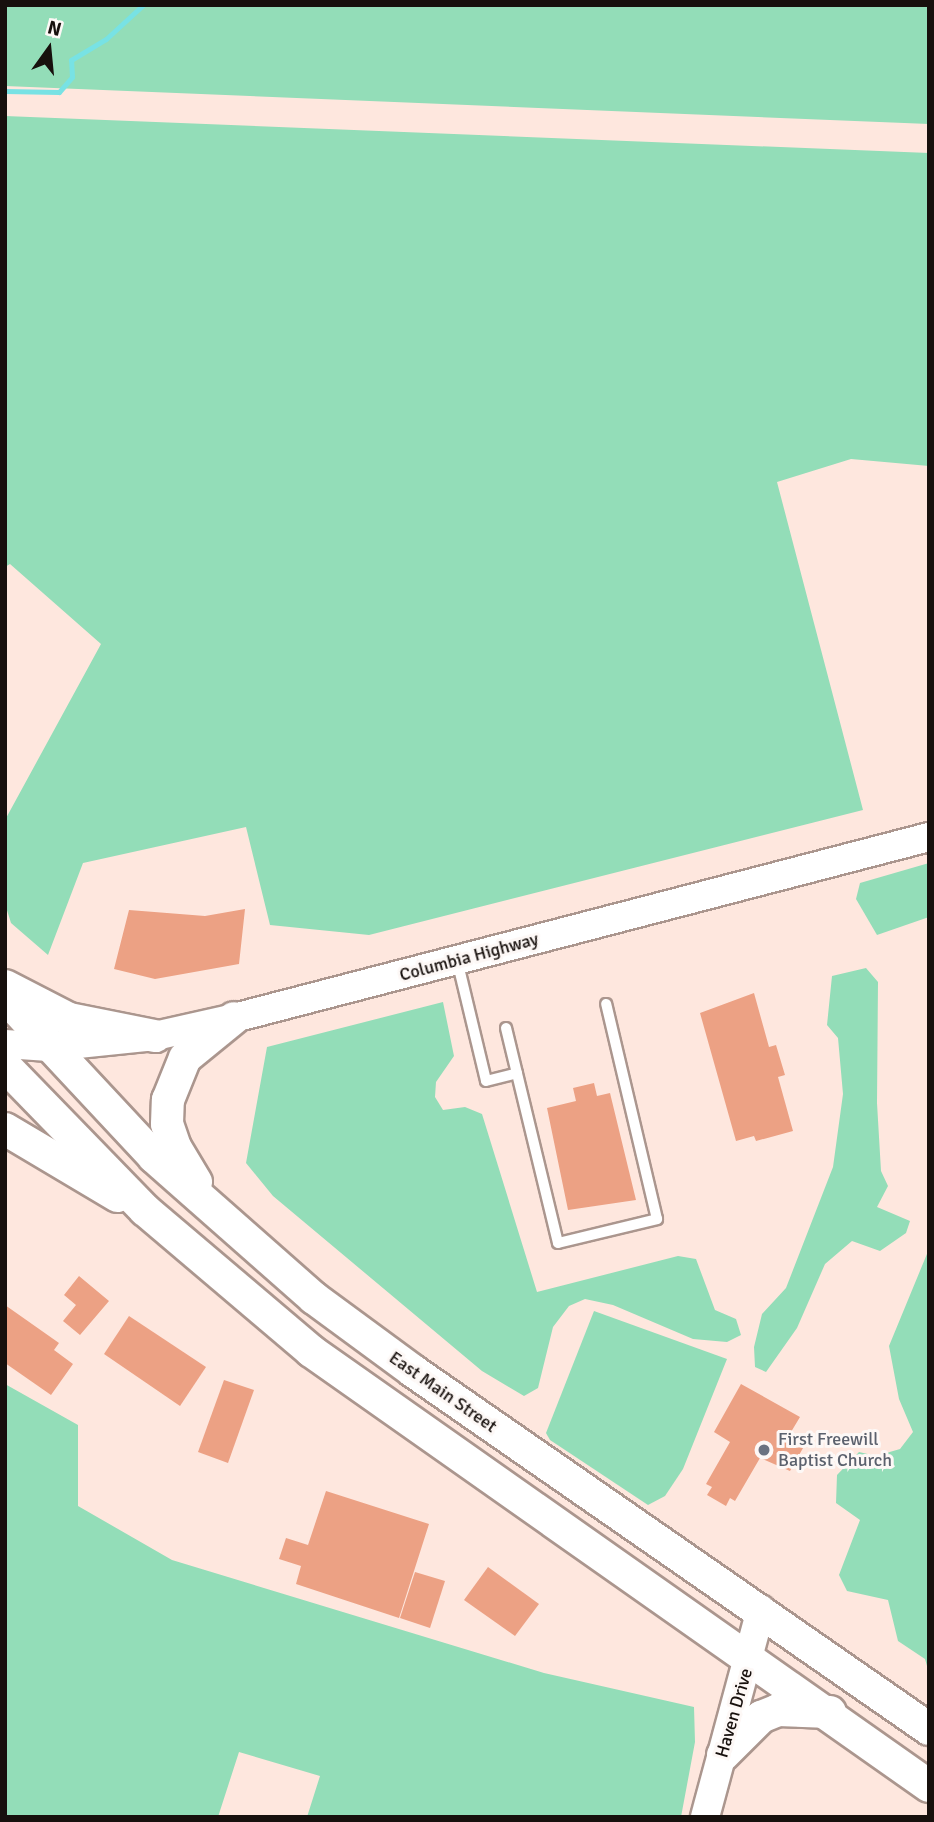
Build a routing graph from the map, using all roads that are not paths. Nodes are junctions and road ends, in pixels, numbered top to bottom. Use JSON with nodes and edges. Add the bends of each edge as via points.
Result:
{"nodes":[{"id":1,"x":929,"y":837,"type":"edge"},
{"id":2,"x":457,"y":960,"type":"junction"},
{"id":3,"x":5,"y":986,"type":"edge"},
{"id":4,"x":5,"y":998,"type":"edge"},
{"id":5,"x":606,"y":1004,"type":"dead end"},
{"id":6,"x":233,"y":1018,"type":"junction"},
{"id":7,"x":506,"y":1028,"type":"dead end"},
{"id":8,"x":155,"y":1036,"type":"junction"},
{"id":9,"x":5,"y":1044,"type":"edge"},
{"id":10,"x":49,"y":1047,"type":"junction"},
{"id":11,"x":5,"y":1066,"type":"edge"},
{"id":12,"x":517,"y":1073,"type":"junction"},
{"id":13,"x":5,"y":1129,"type":"edge"},
{"id":14,"x":145,"y":1210,"type":"junction"},
{"id":15,"x":217,"y":1216,"type":"junction"},
{"id":16,"x":413,"y":1371,"type":"junction"},
{"id":17,"x":384,"y":1406,"type":"junction"},
{"id":18,"x":761,"y":1609,"type":"junction"},
{"id":19,"x":750,"y":1658,"type":"junction"},
{"id":20,"x":830,"y":1712,"type":"junction"},
{"id":21,"x":929,"y":1729,"type":"edge"},
{"id":22,"x":723,"y":1755,"type":"junction"},
{"id":23,"x":929,"y":1786,"type":"edge"},
{"id":24,"x":705,"y":1817,"type":"edge"}],
"edges":[{"from":1,"to":2,"type":"main road","name":"Columbia Highway"},
{"from":2,"to":6,"type":"main road","name":"Columbia Highway"},
{"from":2,"to":12,"type":"lane","via":[[486,1081]]},
{"from":3,"to":8,"type":"main road","via":[[69,1019]]},
{"from":4,"to":10,"type":"main road","name":"East Main Street"},
{"from":5,"to":12,"type":"lane","via":[[657,1219],[558,1243]]},
{"from":6,"to":8,"type":"main road","name":"Columbia Highway"},
{"from":6,"to":15,"type":"main road","via":[[185,1058],[168,1100],[167,1124],[175,1147]]},
{"from":7,"to":12,"type":"lane"},
{"from":8,"to":10,"type":"main road","name":"Columbia Highway"},
{"from":9,"to":10,"type":"main road","name":"Columbia Highway"},
{"from":10,"to":15,"type":"main road","name":"East Main Street"},
{"from":11,"to":14,"type":"main road"},
{"from":13,"to":14,"type":"main road","via":[[71,1172]]},
{"from":14,"to":17,"type":"main road","via":[[259,1311]]},
{"from":15,"to":16,"type":"main road","name":"East Main Street","via":[[314,1298]]},
{"from":16,"to":17,"type":"main road"},
{"from":16,"to":18,"type":"main road","name":"East Main Street"},
{"from":17,"to":19,"type":"main road"},
{"from":18,"to":19,"type":"main road","name":"Haven Drive"},
{"from":18,"to":21,"type":"main road","name":"East Main Street"},
{"from":19,"to":20,"type":"main road"},
{"from":19,"to":22,"type":"main road","name":"Haven Drive"},
{"from":20,"to":22,"type":"main road","via":[[778,1710],[761,1717]]},
{"from":20,"to":23,"type":"main road"},
{"from":22,"to":24,"type":"main road","name":"Haven Drive"}]}
